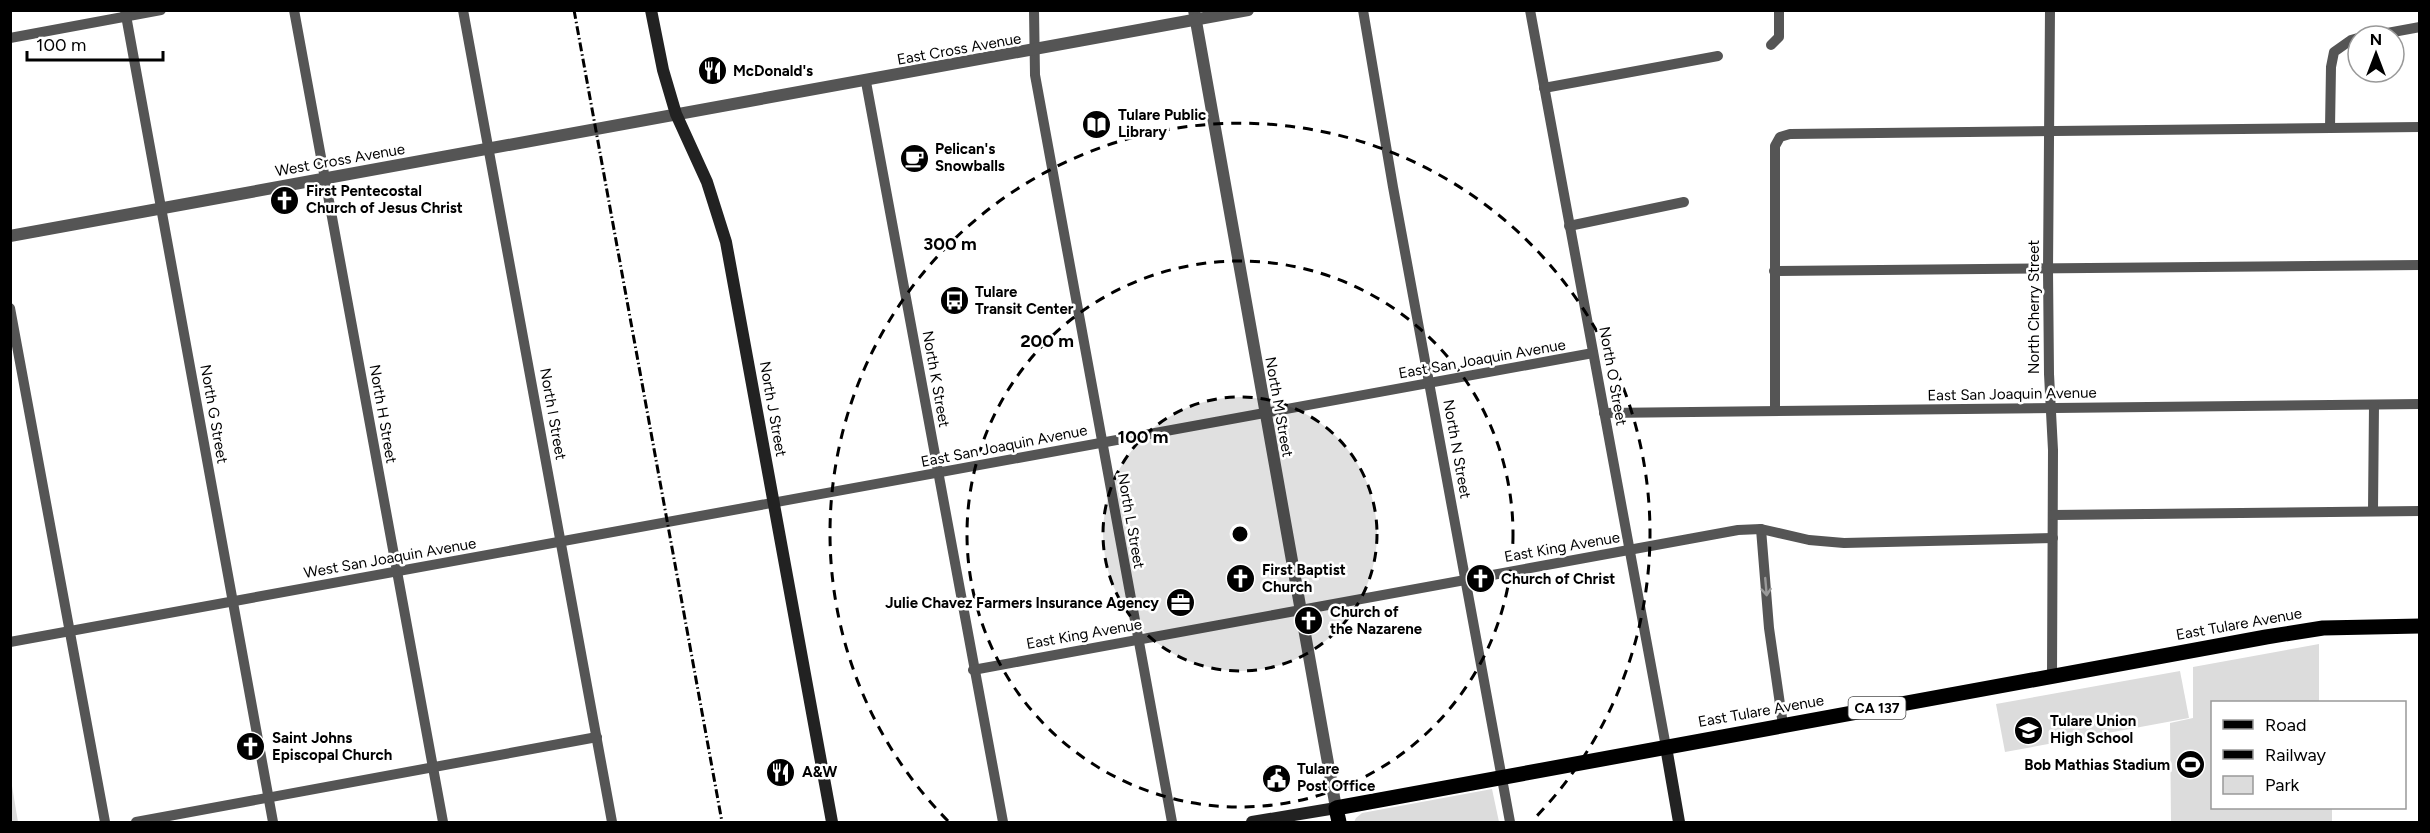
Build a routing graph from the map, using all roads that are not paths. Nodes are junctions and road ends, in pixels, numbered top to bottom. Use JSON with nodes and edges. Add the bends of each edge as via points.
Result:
{"nodes":[{"id":1,"x":161,"y":10,"type":"edge"},
{"id":2,"x":294,"y":10,"type":"edge"},
{"id":3,"x":463,"y":10,"type":"edge"},
{"id":4,"x":651,"y":10,"type":"edge"},
{"id":5,"x":1034,"y":10,"type":"edge"},
{"id":6,"x":1248,"y":10,"type":"edge"},
{"id":7,"x":1363,"y":10,"type":"edge"},
{"id":8,"x":1530,"y":10,"type":"edge"},
{"id":9,"x":1779,"y":10,"type":"edge"},
{"id":10,"x":2049,"y":10,"type":"edge"},
{"id":11,"x":126,"y":14,"type":"edge"},
{"id":12,"x":1194,"y":15,"type":"edge"},
{"id":13,"x":10,"y":38,"type":"edge"},
{"id":14,"x":2346,"y":44,"type":"edge"},
{"id":15,"x":1771,"y":45,"type":"dead end"},
{"id":16,"x":1033,"y":51,"type":"junction"},
{"id":17,"x":1718,"y":56,"type":"dead end"},
{"id":18,"x":866,"y":82,"type":"junction"},
{"id":19,"x":1544,"y":88,"type":"junction"},
{"id":20,"x":676,"y":114,"type":"junction"},
{"id":21,"x":2420,"y":127,"type":"edge"},
{"id":22,"x":2330,"y":128,"type":"junction"},
{"id":23,"x":2049,"y":131,"type":"junction"},
{"id":24,"x":488,"y":149,"type":"junction"},
{"id":25,"x":325,"y":178,"type":"junction"},
{"id":26,"x":1684,"y":202,"type":"dead end"},
{"id":27,"x":161,"y":208,"type":"junction"},
{"id":28,"x":1569,"y":226,"type":"junction"},
{"id":29,"x":10,"y":236,"type":"edge"},
{"id":30,"x":2420,"y":265,"type":"edge"},
{"id":31,"x":2048,"y":270,"type":"junction"},
{"id":32,"x":1774,"y":271,"type":"junction"},
{"id":33,"x":10,"y":308,"type":"edge"},
{"id":34,"x":1593,"y":353,"type":"junction"},
{"id":35,"x":1430,"y":384,"type":"junction"},
{"id":36,"x":2420,"y":404,"type":"edge"},
{"id":37,"x":2374,"y":405,"type":"junction"},
{"id":38,"x":2051,"y":408,"type":"junction"},
{"id":39,"x":1774,"y":411,"type":"junction"},
{"id":40,"x":1265,"y":413,"type":"junction"},
{"id":41,"x":1604,"y":413,"type":"junction"},
{"id":42,"x":1101,"y":444,"type":"junction"},
{"id":43,"x":938,"y":474,"type":"junction"},
{"id":44,"x":774,"y":503,"type":"junction"},
{"id":45,"x":2373,"y":511,"type":"junction"},
{"id":46,"x":2420,"y":511,"type":"edge"},
{"id":47,"x":2053,"y":515,"type":"junction"},
{"id":48,"x":1761,"y":529,"type":"junction"},
{"id":49,"x":2053,"y":538,"type":"junction"},
{"id":50,"x":561,"y":542,"type":"junction"},
{"id":51,"x":1630,"y":550,"type":"junction"},
{"id":52,"x":397,"y":571,"type":"junction"},
{"id":53,"x":1465,"y":580,"type":"junction"},
{"id":54,"x":233,"y":601,"type":"junction"},
{"id":55,"x":1302,"y":610,"type":"junction"},
{"id":56,"x":2420,"y":626,"type":"edge"},
{"id":57,"x":69,"y":631,"type":"junction"},
{"id":58,"x":1137,"y":640,"type":"junction"},
{"id":59,"x":10,"y":642,"type":"edge"},
{"id":60,"x":973,"y":670,"type":"junction"},
{"id":61,"x":2052,"y":676,"type":"junction"},
{"id":62,"x":1783,"y":725,"type":"junction"},
{"id":63,"x":597,"y":737,"type":"junction"},
{"id":64,"x":1666,"y":747,"type":"junction"},
{"id":65,"x":432,"y":768,"type":"junction"},
{"id":66,"x":1502,"y":776,"type":"junction"},
{"id":67,"x":269,"y":798,"type":"junction"},
{"id":68,"x":1338,"y":815,"type":"edge"},
{"id":69,"x":105,"y":822,"type":"edge"},
{"id":70,"x":136,"y":822,"type":"edge"},
{"id":71,"x":273,"y":822,"type":"edge"},
{"id":72,"x":442,"y":822,"type":"edge"},
{"id":73,"x":612,"y":822,"type":"edge"},
{"id":74,"x":832,"y":822,"type":"edge"},
{"id":75,"x":1003,"y":822,"type":"edge"},
{"id":76,"x":1172,"y":822,"type":"edge"},
{"id":77,"x":1252,"y":822,"type":"edge"},
{"id":78,"x":1510,"y":822,"type":"edge"},
{"id":79,"x":1679,"y":822,"type":"edge"}],
"edges":[{"from":1,"to":11,"type":"street"},
{"from":2,"to":25,"type":"street","name":"North H Street"},
{"from":3,"to":24,"type":"street","name":"North I Street"},
{"from":4,"to":20,"type":"main road","name":"North J Street"},
{"from":5,"to":16,"type":"street","name":"North L Street"},
{"from":6,"to":12,"type":"street","name":"East Cross Avenue"},
{"from":7,"to":35,"type":"street","name":"North N Street"},
{"from":8,"to":19,"type":"street","name":"North O Street"},
{"from":9,"to":15,"type":"street","via":[[1779,37]]},
{"from":10,"to":23,"type":"street","name":"North Cherry Street"},
{"from":11,"to":13,"type":"street"},
{"from":11,"to":27,"type":"street","name":"North G Street"},
{"from":12,"to":16,"type":"street","name":"East Cross Avenue"},
{"from":12,"to":40,"type":"street","name":"North M Street"},
{"from":14,"to":22,"type":"street","via":[[2334,52],[2331,67]]},
{"from":16,"to":18,"type":"street","name":"East Cross Avenue"},
{"from":16,"to":42,"type":"street","name":"North L Street"},
{"from":17,"to":19,"type":"street"},
{"from":18,"to":20,"type":"street","name":"East Cross Avenue"},
{"from":18,"to":43,"type":"street","name":"North K Street"},
{"from":19,"to":28,"type":"street","name":"North O Street"},
{"from":20,"to":24,"type":"street","name":"West Cross Avenue"},
{"from":20,"to":44,"type":"main road","name":"North J Street","via":[[707,182],[726,242]]},
{"from":21,"to":22,"type":"street"},
{"from":22,"to":23,"type":"street"},
{"from":23,"to":31,"type":"street","name":"North Cherry Street"},
{"from":23,"to":32,"type":"street","via":[[1780,137],[1775,146]]},
{"from":24,"to":25,"type":"street","name":"West Cross Avenue"},
{"from":24,"to":50,"type":"street","name":"North I Street"},
{"from":25,"to":27,"type":"street","name":"West Cross Avenue"},
{"from":25,"to":52,"type":"street","name":"North H Street"},
{"from":26,"to":28,"type":"street"},
{"from":27,"to":29,"type":"street","name":"West Cross Avenue"},
{"from":27,"to":54,"type":"street","name":"North G Street"},
{"from":28,"to":34,"type":"street","name":"North O Street"},
{"from":30,"to":31,"type":"street"},
{"from":31,"to":32,"type":"street"},
{"from":31,"to":38,"type":"street","name":"North Cherry Street"},
{"from":32,"to":39,"type":"street"},
{"from":33,"to":57,"type":"street"},
{"from":34,"to":35,"type":"street","name":"East San Joaquin Avenue"},
{"from":34,"to":41,"type":"street","name":"North O Street"},
{"from":35,"to":40,"type":"street","name":"East San Joaquin Avenue"},
{"from":35,"to":53,"type":"street","name":"North N Street"},
{"from":36,"to":37,"type":"street","name":"East San Joaquin Avenue"},
{"from":37,"to":38,"type":"street","name":"East San Joaquin Avenue"},
{"from":37,"to":45,"type":"street"},
{"from":38,"to":39,"type":"street","name":"East San Joaquin Avenue"},
{"from":38,"to":47,"type":"street","name":"North Cherry Street"},
{"from":39,"to":41,"type":"street","name":"East San Joaquin Avenue"},
{"from":40,"to":42,"type":"street","name":"East San Joaquin Avenue"},
{"from":40,"to":55,"type":"street","name":"North M Street"},
{"from":41,"to":51,"type":"street","name":"North O Street"},
{"from":42,"to":43,"type":"street","name":"East San Joaquin Avenue"},
{"from":42,"to":58,"type":"street","name":"North L Street"},
{"from":43,"to":44,"type":"street","name":"East San Joaquin Avenue"},
{"from":43,"to":60,"type":"street","name":"North K Street"},
{"from":44,"to":50,"type":"street","name":"West San Joaquin Avenue"},
{"from":44,"to":74,"type":"main road","name":"North J Street"},
{"from":45,"to":46,"type":"street"},
{"from":45,"to":47,"type":"street"},
{"from":47,"to":49,"type":"street","name":"North Cherry Street"},
{"from":48,"to":49,"type":"street","name":"East King Avenue","via":[[1844,543]]},
{"from":48,"to":51,"type":"street","name":"East King Avenue"},
{"from":48,"to":62,"type":"street","one_way":true,"via":[[1769,628]]},
{"from":49,"to":61,"type":"street","name":"North Cherry Street"},
{"from":50,"to":52,"type":"street","name":"West San Joaquin Avenue"},
{"from":50,"to":63,"type":"street","name":"North I Street"},
{"from":51,"to":53,"type":"street","name":"East King Avenue"},
{"from":51,"to":64,"type":"street","name":"North O Street"},
{"from":52,"to":54,"type":"street","name":"West San Joaquin Avenue"},
{"from":52,"to":65,"type":"street","name":"North H Street"},
{"from":53,"to":55,"type":"street","name":"East King Avenue"},
{"from":53,"to":66,"type":"street","name":"North N Street"},
{"from":54,"to":57,"type":"street","name":"West San Joaquin Avenue"},
{"from":54,"to":67,"type":"street","name":"North G Street"},
{"from":55,"to":58,"type":"street","name":"East King Avenue"},
{"from":55,"to":68,"type":"street","name":"North M Street"},
{"from":56,"to":61,"type":"main road","name":"East Tulare Avenue","number":"CA 137","via":[[2296,632]]},
{"from":57,"to":59,"type":"street","name":"West San Joaquin Avenue"},
{"from":57,"to":69,"type":"street"},
{"from":58,"to":60,"type":"street","name":"East King Avenue"},
{"from":58,"to":76,"type":"street","name":"North L Street"},
{"from":60,"to":75,"type":"street","name":"North K Street"},
{"from":61,"to":62,"type":"main road","name":"East Tulare Avenue","number":"CA 137"},
{"from":62,"to":64,"type":"main road","name":"East Tulare Avenue","number":"CA 137"},
{"from":63,"to":65,"type":"street"},
{"from":63,"to":73,"type":"street","name":"North I Street"},
{"from":64,"to":66,"type":"main road","name":"East Tulare Avenue","number":"CA 137"},
{"from":64,"to":79,"type":"main road"},
{"from":65,"to":67,"type":"street"},
{"from":65,"to":72,"type":"street","name":"North H Street"},
{"from":66,"to":68,"type":"main road","name":"East Tulare Avenue","number":"CA 137"},
{"from":66,"to":78,"type":"street","name":"North N Street"},
{"from":67,"to":70,"type":"street"},
{"from":67,"to":71,"type":"street","name":"North G Street"},
{"from":68,"to":77,"type":"main road","name":"East Tulare Avenue"}]}
